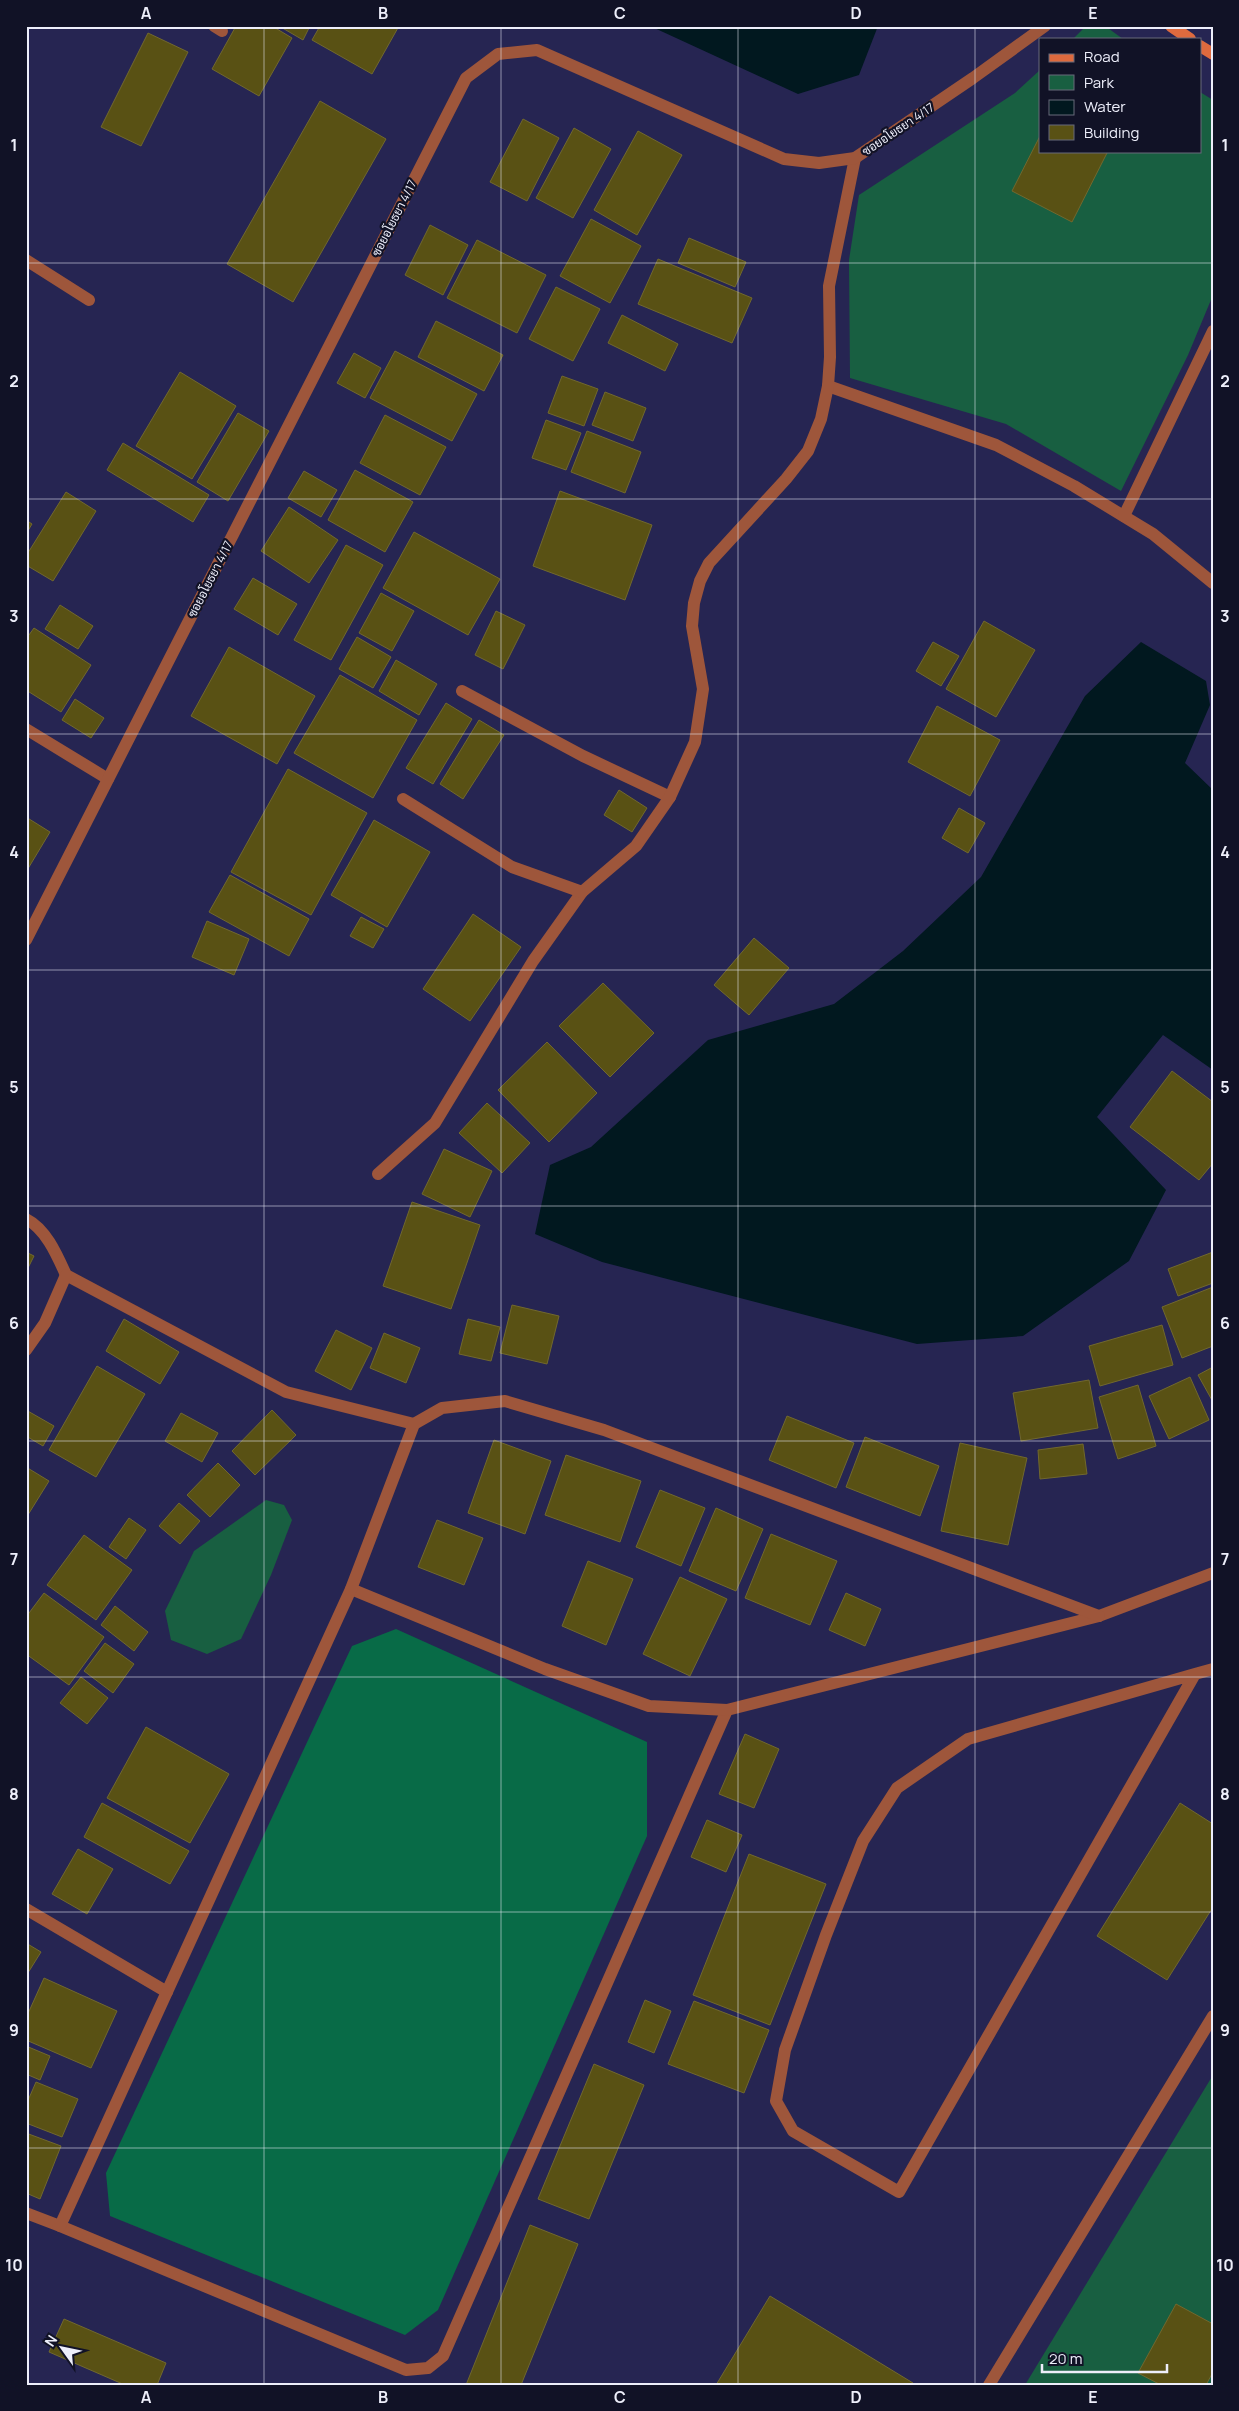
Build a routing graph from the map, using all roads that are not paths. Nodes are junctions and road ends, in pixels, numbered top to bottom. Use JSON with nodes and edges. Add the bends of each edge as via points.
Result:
{"nodes":[{"id":1,"x":1046,"y":26,"type":"edge"},
{"id":2,"x":1171,"y":26,"type":"edge"},
{"id":3,"x":1189,"y":38,"type":"edge"},
{"id":4,"x":1202,"y":47,"type":"edge"},
{"id":5,"x":1213,"y":54,"type":"edge"},
{"id":6,"x":855,"y":158,"type":"junction"},
{"id":7,"x":26,"y":260,"type":"edge"},
{"id":8,"x":89,"y":300,"type":"dead end"},
{"id":9,"x":1213,"y":331,"type":"edge"},
{"id":10,"x":828,"y":386,"type":"junction"},
{"id":11,"x":1124,"y":516,"type":"junction"},
{"id":12,"x":1213,"y":583,"type":"edge"},
{"id":13,"x":462,"y":691,"type":"dead end"},
{"id":14,"x":26,"y":729,"type":"edge"},
{"id":15,"x":108,"y":779,"type":"junction"},
{"id":16,"x":670,"y":797,"type":"junction"},
{"id":17,"x":403,"y":799,"type":"dead end"},
{"id":18,"x":582,"y":892,"type":"junction"},
{"id":19,"x":26,"y":940,"type":"edge"},
{"id":20,"x":378,"y":1174,"type":"dead end"},
{"id":21,"x":26,"y":1219,"type":"edge"},
{"id":22,"x":66,"y":1274,"type":"junction"},
{"id":23,"x":26,"y":1350,"type":"edge"},
{"id":24,"x":414,"y":1424,"type":"junction"},
{"id":25,"x":1213,"y":1574,"type":"edge"},
{"id":26,"x":351,"y":1589,"type":"junction"},
{"id":27,"x":1099,"y":1616,"type":"junction"},
{"id":28,"x":1213,"y":1669,"type":"edge"},
{"id":29,"x":1195,"y":1674,"type":"junction"},
{"id":30,"x":728,"y":1710,"type":"junction"},
{"id":31,"x":26,"y":1909,"type":"edge"},
{"id":32,"x":167,"y":1992,"type":"junction"},
{"id":33,"x":1213,"y":2016,"type":"edge"},
{"id":34,"x":26,"y":2213,"type":"edge"},
{"id":35,"x":60,"y":2226,"type":"junction"},
{"id":36,"x":989,"y":2385,"type":"edge"}],
"edges":[{"from":1,"to":6,"type":"street","name":"ซอยอโยธยา 4/17"},
{"from":2,"to":3,"type":"street"},
{"from":4,"to":5,"type":"street"},
{"from":6,"to":10,"type":"street","via":[[829,286]]},
{"from":6,"to":15,"type":"street","name":"ซอยอโยธยา 4/17","via":[[819,164],[784,159],[537,50],[498,54],[466,78]]},
{"from":7,"to":8,"type":"street"},
{"from":9,"to":11,"type":"street"},
{"from":10,"to":11,"type":"street","via":[[996,445]]},
{"from":10,"to":16,"type":"street","via":[[822,418],[808,451],[709,563],[700,581],[692,626],[703,689],[695,742]]},
{"from":11,"to":12,"type":"street","via":[[1153,534]]},
{"from":13,"to":16,"type":"street","via":[[583,756]]},
{"from":14,"to":15,"type":"street"},
{"from":15,"to":19,"type":"street","name":"ซอยอโยธยา 4/17"},
{"from":16,"to":18,"type":"street","via":[[636,846]]},
{"from":17,"to":18,"type":"street","via":[[512,867]]},
{"from":18,"to":20,"type":"street","via":[[533,961],[435,1123]]},
{"from":21,"to":22,"type":"street","via":[[55,1250]]},
{"from":22,"to":23,"type":"street","via":[[45,1322]]},
{"from":22,"to":24,"type":"street","via":[[286,1392]]},
{"from":24,"to":26,"type":"street"},
{"from":24,"to":27,"type":"street","via":[[442,1408],[505,1401],[604,1430]]},
{"from":25,"to":27,"type":"street"},
{"from":26,"to":30,"type":"street","via":[[545,1669],[649,1706]]},
{"from":26,"to":32,"type":"street"},
{"from":27,"to":30,"type":"street"},
{"from":28,"to":29,"type":"street"},
{"from":29,"to":29,"type":"street","via":[[968,1739],[897,1788],[863,1841],[785,2050],[776,2101],[793,2131],[899,2192]]},
{"from":30,"to":35,"type":"street","via":[[443,2356],[428,2368],[406,2370]]},
{"from":31,"to":32,"type":"street"},
{"from":32,"to":35,"type":"street"},
{"from":33,"to":36,"type":"street"},
{"from":34,"to":35,"type":"street"}]}
